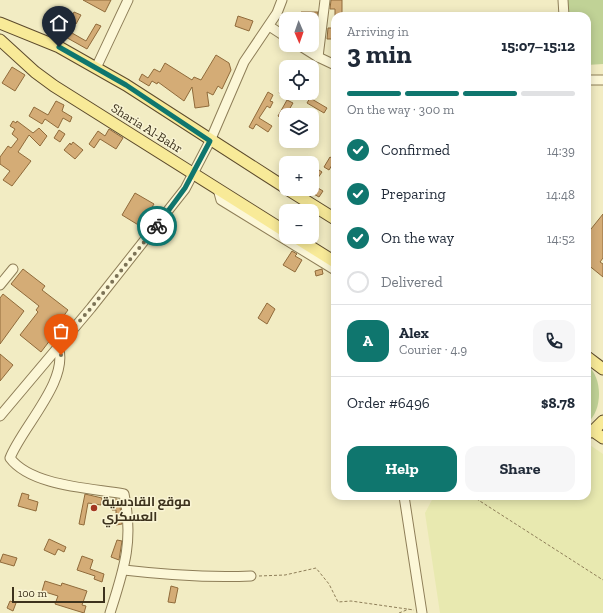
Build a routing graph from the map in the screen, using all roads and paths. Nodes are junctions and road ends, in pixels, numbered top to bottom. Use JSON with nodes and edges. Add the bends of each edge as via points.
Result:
{"nodes":[{"id":1,"x":128,"y":0,"type":"edge"},
{"id":2,"x":282,"y":0,"type":"edge"},
{"id":3,"x":324,"y":0,"type":"edge"},
{"id":4,"x":563,"y":0,"type":"edge"},
{"id":5,"x":564,"y":12,"type":"edge"},
{"id":6,"x":0,"y":23,"type":"edge"},
{"id":7,"x":269,"y":26,"type":"junction"},
{"id":8,"x":279,"y":32,"type":"edge"},
{"id":9,"x":0,"y":40,"type":"edge"},
{"id":10,"x":310,"y":52,"type":"edge"},
{"id":11,"x":318,"y":57,"type":"junction"},
{"id":12,"x":331,"y":63,"type":"edge"},
{"id":13,"x":96,"y":68,"type":"junction"},
{"id":14,"x":591,"y":80,"type":"edge"},
{"id":15,"x":603,"y":80,"type":"edge"},
{"id":16,"x":210,"y":141,"type":"junction"},
{"id":17,"x":193,"y":173,"type":"junction"},
{"id":18,"x":279,"y":184,"type":"edge"},
{"id":19,"x":218,"y":189,"type":"junction"},
{"id":20,"x":298,"y":196,"type":"edge"},
{"id":21,"x":331,"y":216,"type":"edge"},
{"id":22,"x":279,"y":228,"type":"edge"},
{"id":23,"x":306,"y":244,"type":"edge"},
{"id":24,"x":331,"y":260,"type":"edge"},
{"id":25,"x":331,"y":268,"type":"edge"},
{"id":26,"x":13,"y":269,"type":"dead end"},
{"id":27,"x":0,"y":285,"type":"edge"},
{"id":28,"x":58,"y":346,"type":"junction"},
{"id":29,"x":591,"y":360,"type":"edge"},
{"id":30,"x":603,"y":369,"type":"edge"},
{"id":31,"x":0,"y":416,"type":"edge"},
{"id":32,"x":603,"y":421,"type":"edge"},
{"id":33,"x":591,"y":431,"type":"edge"},
{"id":34,"x":591,"y":432,"type":"edge"},
{"id":35,"x":603,"y":438,"type":"edge"},
{"id":36,"x":405,"y":500,"type":"edge"},
{"id":37,"x":478,"y":500,"type":"edge"},
{"id":38,"x":124,"y":570,"type":"junction"},
{"id":39,"x":250,"y":576,"type":"joint"},
{"id":40,"x":603,"y":580,"type":"edge"},
{"id":41,"x":409,"y":609,"type":"junction"},
{"id":42,"x":422,"y":612,"type":"edge"},
{"id":43,"x":110,"y":613,"type":"edge"},
{"id":44,"x":399,"y":613,"type":"edge"}],
"edges":[{"from":1,"to":13,"type":"street"},
{"from":2,"to":7,"type":"street"},
{"from":3,"to":11,"type":"street"},
{"from":4,"to":5,"type":"street"},
{"from":6,"to":13,"type":"main road","name":"Sharia Al-Bahr","via":[[59,47]]},
{"from":7,"to":8,"type":"street"},
{"from":7,"to":16,"type":"street","via":[[244,62]]},
{"from":9,"to":17,"type":"main road","name":"Sharia Al-Bahr","via":[[54,86]]},
{"from":10,"to":11,"type":"street"},
{"from":11,"to":12,"type":"street"},
{"from":13,"to":16,"type":"main road","name":"Sharia Al-Bahr"},
{"from":14,"to":15,"type":"street"},
{"from":16,"to":17,"type":"street"},
{"from":16,"to":18,"type":"main road","name":"Sharia Al-Bahr"},
{"from":17,"to":19,"type":"main road","name":"Sharia Al-Bahr"},
{"from":17,"to":28,"type":"street","via":[[171,208]]},
{"from":19,"to":22,"type":"main road","name":"Sharia Al-Bahr"},
{"from":19,"to":25,"type":"street","via":[[221,200]]},
{"from":20,"to":21,"type":"main road","name":"Sharia Al-Bahr"},
{"from":23,"to":24,"type":"main road"},
{"from":26,"to":27,"type":"street"},
{"from":28,"to":31,"type":"street"},
{"from":28,"to":38,"type":"street","via":[[61,355],[57,378],[10,458],[25,473],[41,479],[124,494],[129,529]]},
{"from":29,"to":30,"type":"main road"},
{"from":32,"to":33,"type":"main road"},
{"from":34,"to":35,"type":"main road"},
{"from":36,"to":42,"type":"street"},
{"from":37,"to":40,"type":"path"},
{"from":38,"to":39,"type":"street","via":[[210,578]]},
{"from":38,"to":43,"type":"street"},
{"from":39,"to":41,"type":"path","via":[[285,575],[316,568],[329,584],[338,602],[351,601]]},
{"from":41,"to":42,"type":"path"},
{"from":41,"to":44,"type":"path"}]}
